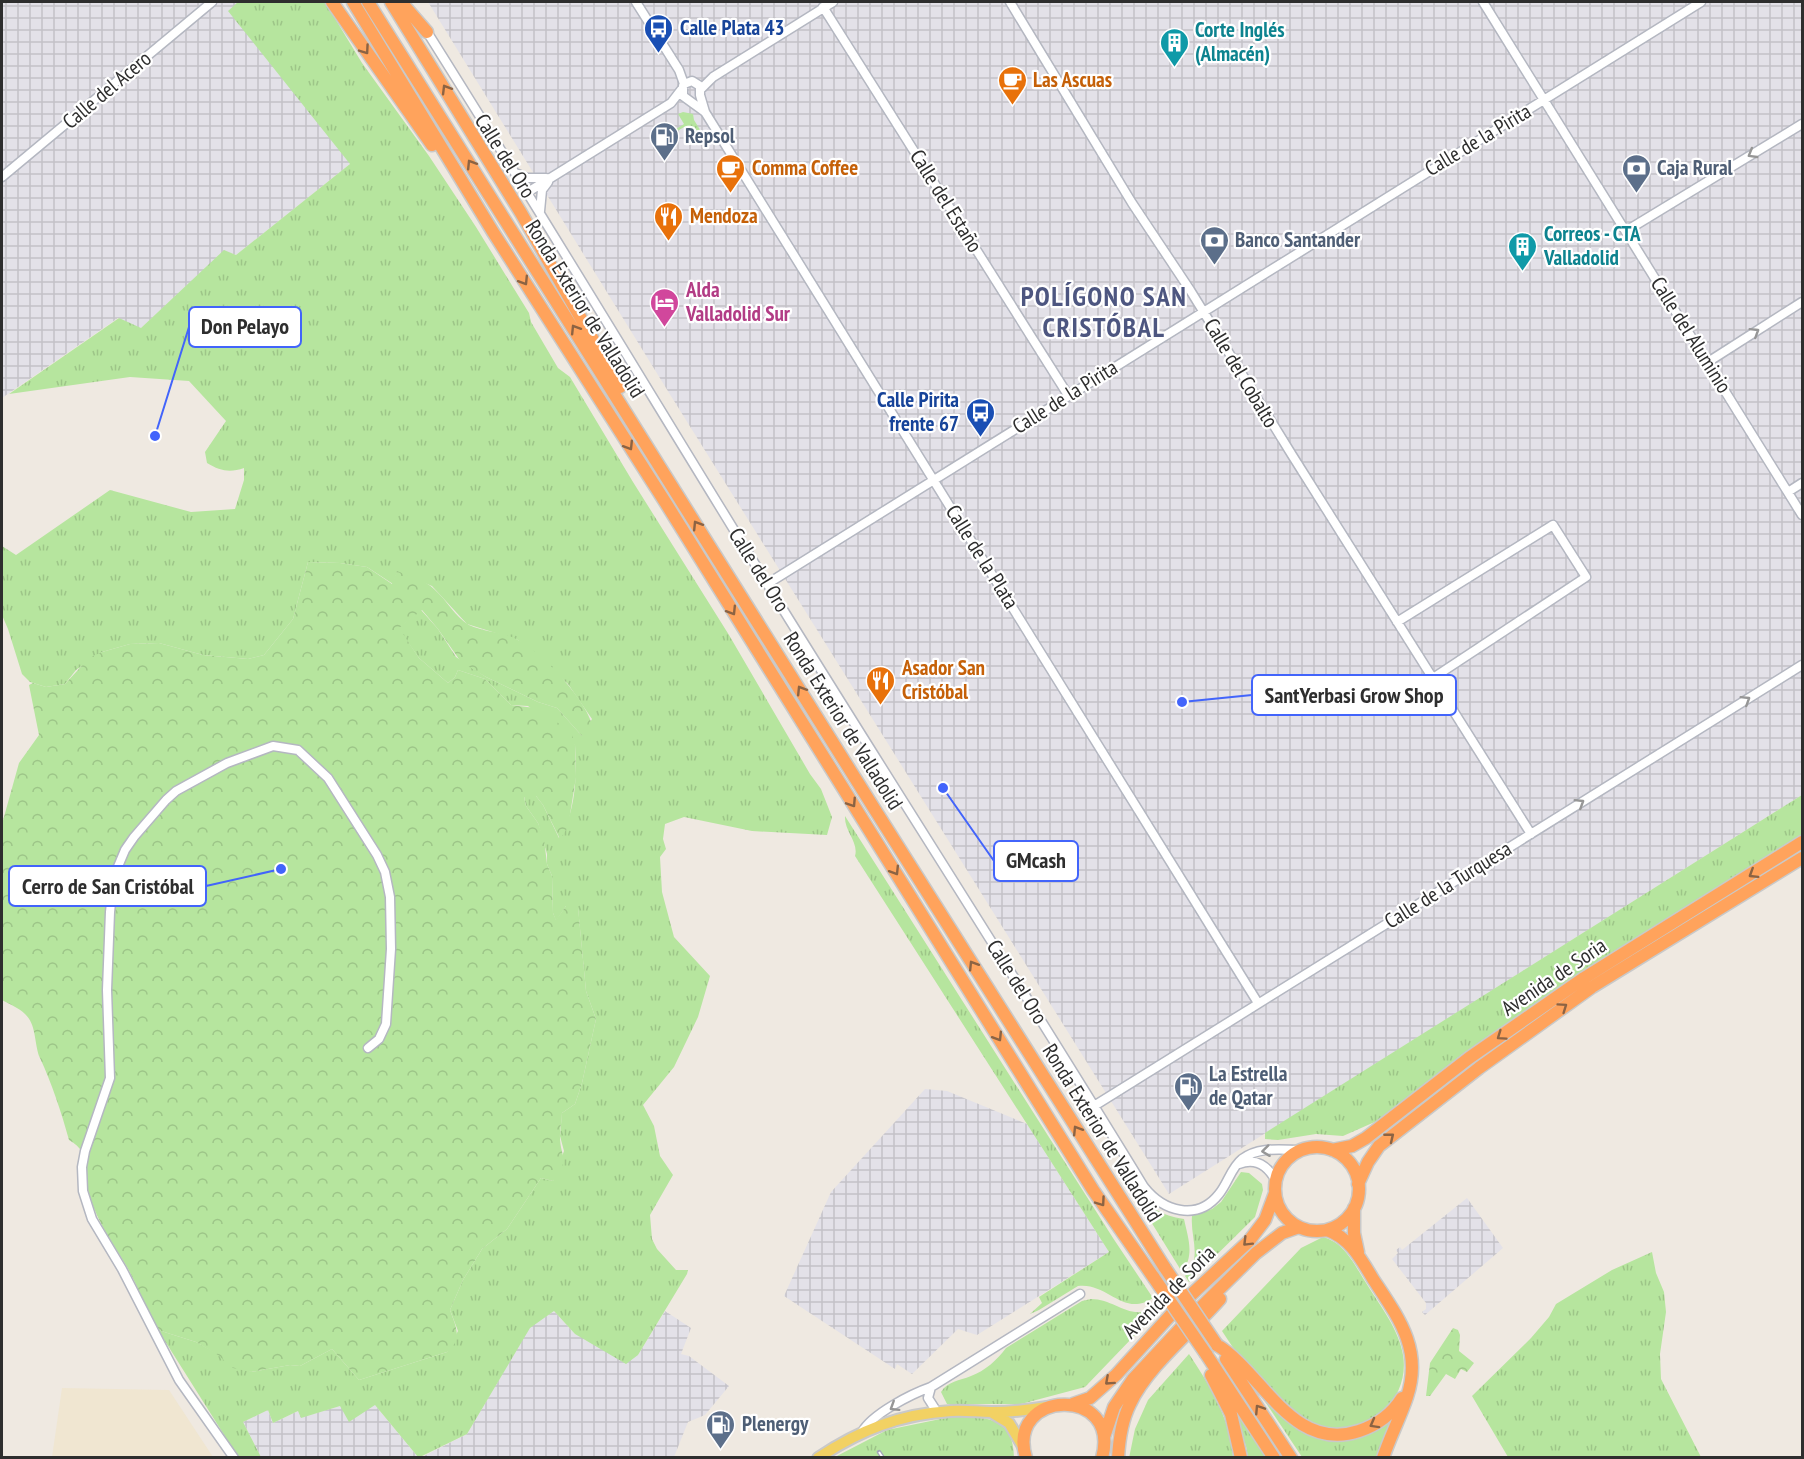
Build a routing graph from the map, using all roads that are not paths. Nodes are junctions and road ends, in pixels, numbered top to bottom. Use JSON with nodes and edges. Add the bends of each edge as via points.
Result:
{"nodes":[{"id":1,"x":212,"y":2,"type":"edge"},
{"id":2,"x":332,"y":2,"type":"edge"},
{"id":3,"x":353,"y":2,"type":"edge"},
{"id":4,"x":368,"y":2,"type":"edge"},
{"id":5,"x":392,"y":2,"type":"edge"},
{"id":6,"x":401,"y":2,"type":"edge"},
{"id":7,"x":408,"y":2,"type":"edge"},
{"id":8,"x":636,"y":2,"type":"edge"},
{"id":9,"x":833,"y":2,"type":"edge"},
{"id":10,"x":1010,"y":2,"type":"edge"},
{"id":11,"x":1483,"y":2,"type":"edge"},
{"id":12,"x":1701,"y":2,"type":"edge"},
{"id":13,"x":824,"y":7,"type":"junction"},
{"id":14,"x":427,"y":32,"type":"junction"},
{"id":15,"x":691,"y":90,"type":"junction"},
{"id":16,"x":1545,"y":99,"type":"junction"},
{"id":17,"x":1803,"y":124,"type":"edge"},
{"id":18,"x":516,"y":173,"type":"junction"},
{"id":19,"x":552,"y":176,"type":"junction"},
{"id":20,"x":2,"y":177,"type":"edge"},
{"id":21,"x":528,"y":192,"type":"junction"},
{"id":22,"x":540,"y":212,"type":"junction"},
{"id":23,"x":1626,"y":231,"type":"junction"},
{"id":24,"x":493,"y":232,"type":"junction"},
{"id":25,"x":1803,"y":302,"type":"edge"},
{"id":26,"x":1203,"y":310,"type":"junction"},
{"id":27,"x":1708,"y":362,"type":"junction"},
{"id":28,"x":1068,"y":395,"type":"junction"},
{"id":29,"x":639,"y":432,"type":"junction"},
{"id":30,"x":933,"y":479,"type":"junction"},
{"id":31,"x":1803,"y":483,"type":"edge"},
{"id":32,"x":1788,"y":492,"type":"junction"},
{"id":33,"x":1803,"y":515,"type":"edge"},
{"id":34,"x":767,"y":584,"type":"junction"},
{"id":35,"x":1397,"y":622,"type":"junction"},
{"id":36,"x":1803,"y":665,"type":"edge"},
{"id":37,"x":1433,"y":678,"type":"junction"},
{"id":38,"x":1531,"y":834,"type":"junction"},
{"id":39,"x":1803,"y":843,"type":"edge"},
{"id":40,"x":1803,"y":858,"type":"edge"},
{"id":41,"x":1258,"y":1003,"type":"junction"},
{"id":42,"x":368,"y":1048,"type":"dead end"},
{"id":43,"x":1094,"y":1106,"type":"junction"},
{"id":44,"x":1301,"y":1150,"type":"junction"},
{"id":45,"x":1332,"y":1150,"type":"junction"},
{"id":46,"x":1236,"y":1166,"type":"junction"},
{"id":47,"x":1358,"y":1184,"type":"junction"},
{"id":48,"x":1276,"y":1187,"type":"junction"},
{"id":49,"x":1354,"y":1208,"type":"junction"},
{"id":50,"x":1299,"y":1227,"type":"junction"},
{"id":51,"x":1327,"y":1230,"type":"junction"},
{"id":52,"x":1256,"y":1253,"type":"junction"},
{"id":53,"x":1361,"y":1258,"type":"junction"},
{"id":54,"x":1080,"y":1294,"type":"dead end"},
{"id":55,"x":1217,"y":1345,"type":"junction"},
{"id":56,"x":1206,"y":1354,"type":"junction"},
{"id":57,"x":1411,"y":1381,"type":"junction"},
{"id":58,"x":931,"y":1387,"type":"junction"},
{"id":59,"x":1073,"y":1404,"type":"junction"},
{"id":60,"x":1047,"y":1407,"type":"junction"},
{"id":61,"x":937,"y":1412,"type":"junction"},
{"id":62,"x":991,"y":1412,"type":"junction"},
{"id":63,"x":862,"y":1432,"type":"junction"},
{"id":64,"x":1104,"y":1437,"type":"junction"},
{"id":65,"x":1025,"y":1455,"type":"edge"},
{"id":66,"x":233,"y":1457,"type":"edge"},
{"id":67,"x":818,"y":1458,"type":"edge"},
{"id":68,"x":1102,"y":1458,"type":"edge"},
{"id":69,"x":1118,"y":1458,"type":"edge"},
{"id":70,"x":1242,"y":1458,"type":"edge"},
{"id":71,"x":1274,"y":1458,"type":"edge"},
{"id":72,"x":1291,"y":1458,"type":"edge"},
{"id":73,"x":1383,"y":1458,"type":"edge"}],
"edges":[{"from":1,"to":20,"type":"street","name":"Calle del Acero"},
{"from":2,"to":24,"type":"highway","one_way":true},
{"from":3,"to":24,"type":"highway","name":"Ronda Exterior de Valladolid"},
{"from":29,"to":4,"type":"highway","name":"Ronda Exterior de Valladolid","one_way":true},
{"from":29,"to":5,"type":"highway","one_way":true,"via":[[625,397],[521,213]]},
{"from":6,"to":14,"type":"highway"},
{"from":7,"to":14,"type":"street","name":"Calle del Oro"},
{"from":8,"to":15,"type":"street"},
{"from":9,"to":13,"type":"street"},
{"from":10,"to":26,"type":"street","name":"Calle del Cobalto","via":[[1132,203]]},
{"from":11,"to":16,"type":"street","name":"Calle del Aluminio"},
{"from":12,"to":16,"type":"street","name":"Calle de la Pirita"},
{"from":13,"to":15,"type":"street"},
{"from":13,"to":28,"type":"street","name":"Calle del Estaño"},
{"from":14,"to":18,"type":"street","name":"Calle del Oro"},
{"from":15,"to":19,"type":"street"},
{"from":15,"to":30,"type":"street","name":"Calle de la Plata"},
{"from":16,"to":23,"type":"street","name":"Calle del Aluminio"},
{"from":16,"to":26,"type":"street","name":"Calle de la Pirita"},
{"from":17,"to":23,"type":"street","one_way":true},
{"from":18,"to":19,"type":"street","via":[[538,179]]},
{"from":18,"to":21,"type":"street","name":"Calle del Oro"},
{"from":19,"to":21,"type":"street"},
{"from":19,"to":22,"type":"street","via":[[542,190]]},
{"from":21,"to":22,"type":"street","name":"Calle del Oro"},
{"from":22,"to":34,"type":"street","name":"Calle del Oro"},
{"from":23,"to":27,"type":"street","name":"Calle del Aluminio"},
{"from":24,"to":56,"type":"highway","name":"Ronda Exterior de Valladolid","one_way":true,"bridge":true,"via":[[1093,1190]]},
{"from":27,"to":25,"type":"street","one_way":true},
{"from":26,"to":28,"type":"street","name":"Calle de la Pirita"},
{"from":26,"to":35,"type":"street","name":"Calle del Cobalto"},
{"from":27,"to":32,"type":"street","name":"Calle del Aluminio"},
{"from":28,"to":30,"type":"street","name":"Calle de la Pirita"},
{"from":55,"to":29,"type":"highway","name":"Ronda Exterior de Valladolid","one_way":true,"bridge":true},
{"from":30,"to":34,"type":"street","name":"Calle de la Pirita"},
{"from":30,"to":41,"type":"street","name":"Calle de la Plata"},
{"from":31,"to":32,"type":"street"},
{"from":32,"to":33,"type":"street","name":"Calle del Aluminio"},
{"from":34,"to":43,"type":"street","name":"Calle del Oro"},
{"from":35,"to":37,"type":"street","name":"Calle del Cobalto"},
{"from":35,"to":37,"type":"street","via":[[1553,525],[1586,577]]},
{"from":38,"to":36,"type":"street","name":"Calle de la Turquesa","one_way":true},
{"from":37,"to":38,"type":"street","name":"Calle del Cobalto"},
{"from":38,"to":41,"type":"street","name":"Calle de la Turquesa"},
{"from":39,"to":45,"type":"highway","name":"Avenida de Soria","one_way":true,"via":[[1584,978],[1469,1058],[1366,1138]]},
{"from":47,"to":40,"type":"highway","name":"Avenida de Soria","one_way":true,"via":[[1379,1146],[1498,1054],[1592,987]]},
{"from":41,"to":43,"type":"street","name":"Calle de la Turquesa"},
{"from":42,"to":66,"type":"street","via":[[379,1039],[386,1024],[390,897],[377,855],[328,778],[298,750],[273,746],[227,763],[176,791],[134,837],[114,876],[107,990],[110,1078],[85,1151],[83,1191],[92,1219],[179,1380]]},
{"from":43,"to":46,"type":"street","name":"Calle del Oro","via":[[1144,1187],[1167,1207],[1188,1210],[1207,1204],[1220,1192]]},
{"from":44,"to":45,"type":"highway"},
{"from":44,"to":46,"type":"street","name":"Calle del Oro","one_way":true,"via":[[1255,1152]]},
{"from":44,"to":48,"type":"highway","via":[[1286,1160]]},
{"from":45,"to":47,"type":"highway","via":[[1348,1161]]},
{"from":46,"to":48,"type":"street","via":[[1259,1163],[1270,1171]]},
{"from":47,"to":49,"type":"highway"},
{"from":48,"to":50,"type":"highway","via":[[1282,1213]]},
{"from":48,"to":59,"type":"highway","name":"Avenida de Soria","one_way":true,"via":[[1265,1220],[1249,1241],[1178,1307],[1116,1375],[1090,1398]]},
{"from":49,"to":51,"type":"highway","via":[[1341,1223]]},
{"from":49,"to":53,"type":"highway","via":[[1354,1240]]},
{"from":50,"to":51,"type":"highway"},
{"from":50,"to":52,"type":"highway","name":"Avenida de Soria","via":[[1282,1233]]},
{"from":51,"to":53,"type":"highway","via":[[1342,1237]]},
{"from":52,"to":64,"type":"highway","name":"Avenida de Soria","via":[[1133,1379],[1113,1407]]},
{"from":52,"to":69,"type":"highway","via":[[1220,1300],[1152,1372],[1131,1403],[1123,1423]]},
{"from":53,"to":57,"type":"highway","via":[[1403,1326],[1412,1356]]},
{"from":54,"to":58,"type":"street"},
{"from":57,"to":55,"type":"highway","one_way":true,"via":[[1399,1403],[1379,1422],[1353,1433],[1325,1434],[1300,1423],[1268,1396],[1229,1352]]},
{"from":72,"to":55,"type":"highway","name":"Ronda Exterior de Valladolid","one_way":true},
{"from":56,"to":70,"type":"highway","via":[[1209,1371],[1231,1414]]},
{"from":56,"to":71,"type":"highway","name":"Ronda Exterior de Valladolid"},
{"from":57,"to":73,"type":"highway"},
{"from":58,"to":61,"type":"street","via":[[928,1398]]},
{"from":58,"to":63,"type":"street","one_way":true,"via":[[875,1419]]},
{"from":59,"to":60,"type":"highway"},
{"from":59,"to":64,"type":"highway","via":[[1094,1416]]},
{"from":60,"to":62,"type":"main road"},
{"from":60,"to":65,"type":"highway","via":[[1028,1425]]},
{"from":61,"to":62,"type":"main road"},
{"from":61,"to":63,"type":"main road"},
{"from":62,"to":65,"type":"main road","via":[[1009,1424]]},
{"from":63,"to":67,"type":"main road"},
{"from":64,"to":68,"type":"highway","name":"Avenida de Soria"}]}
